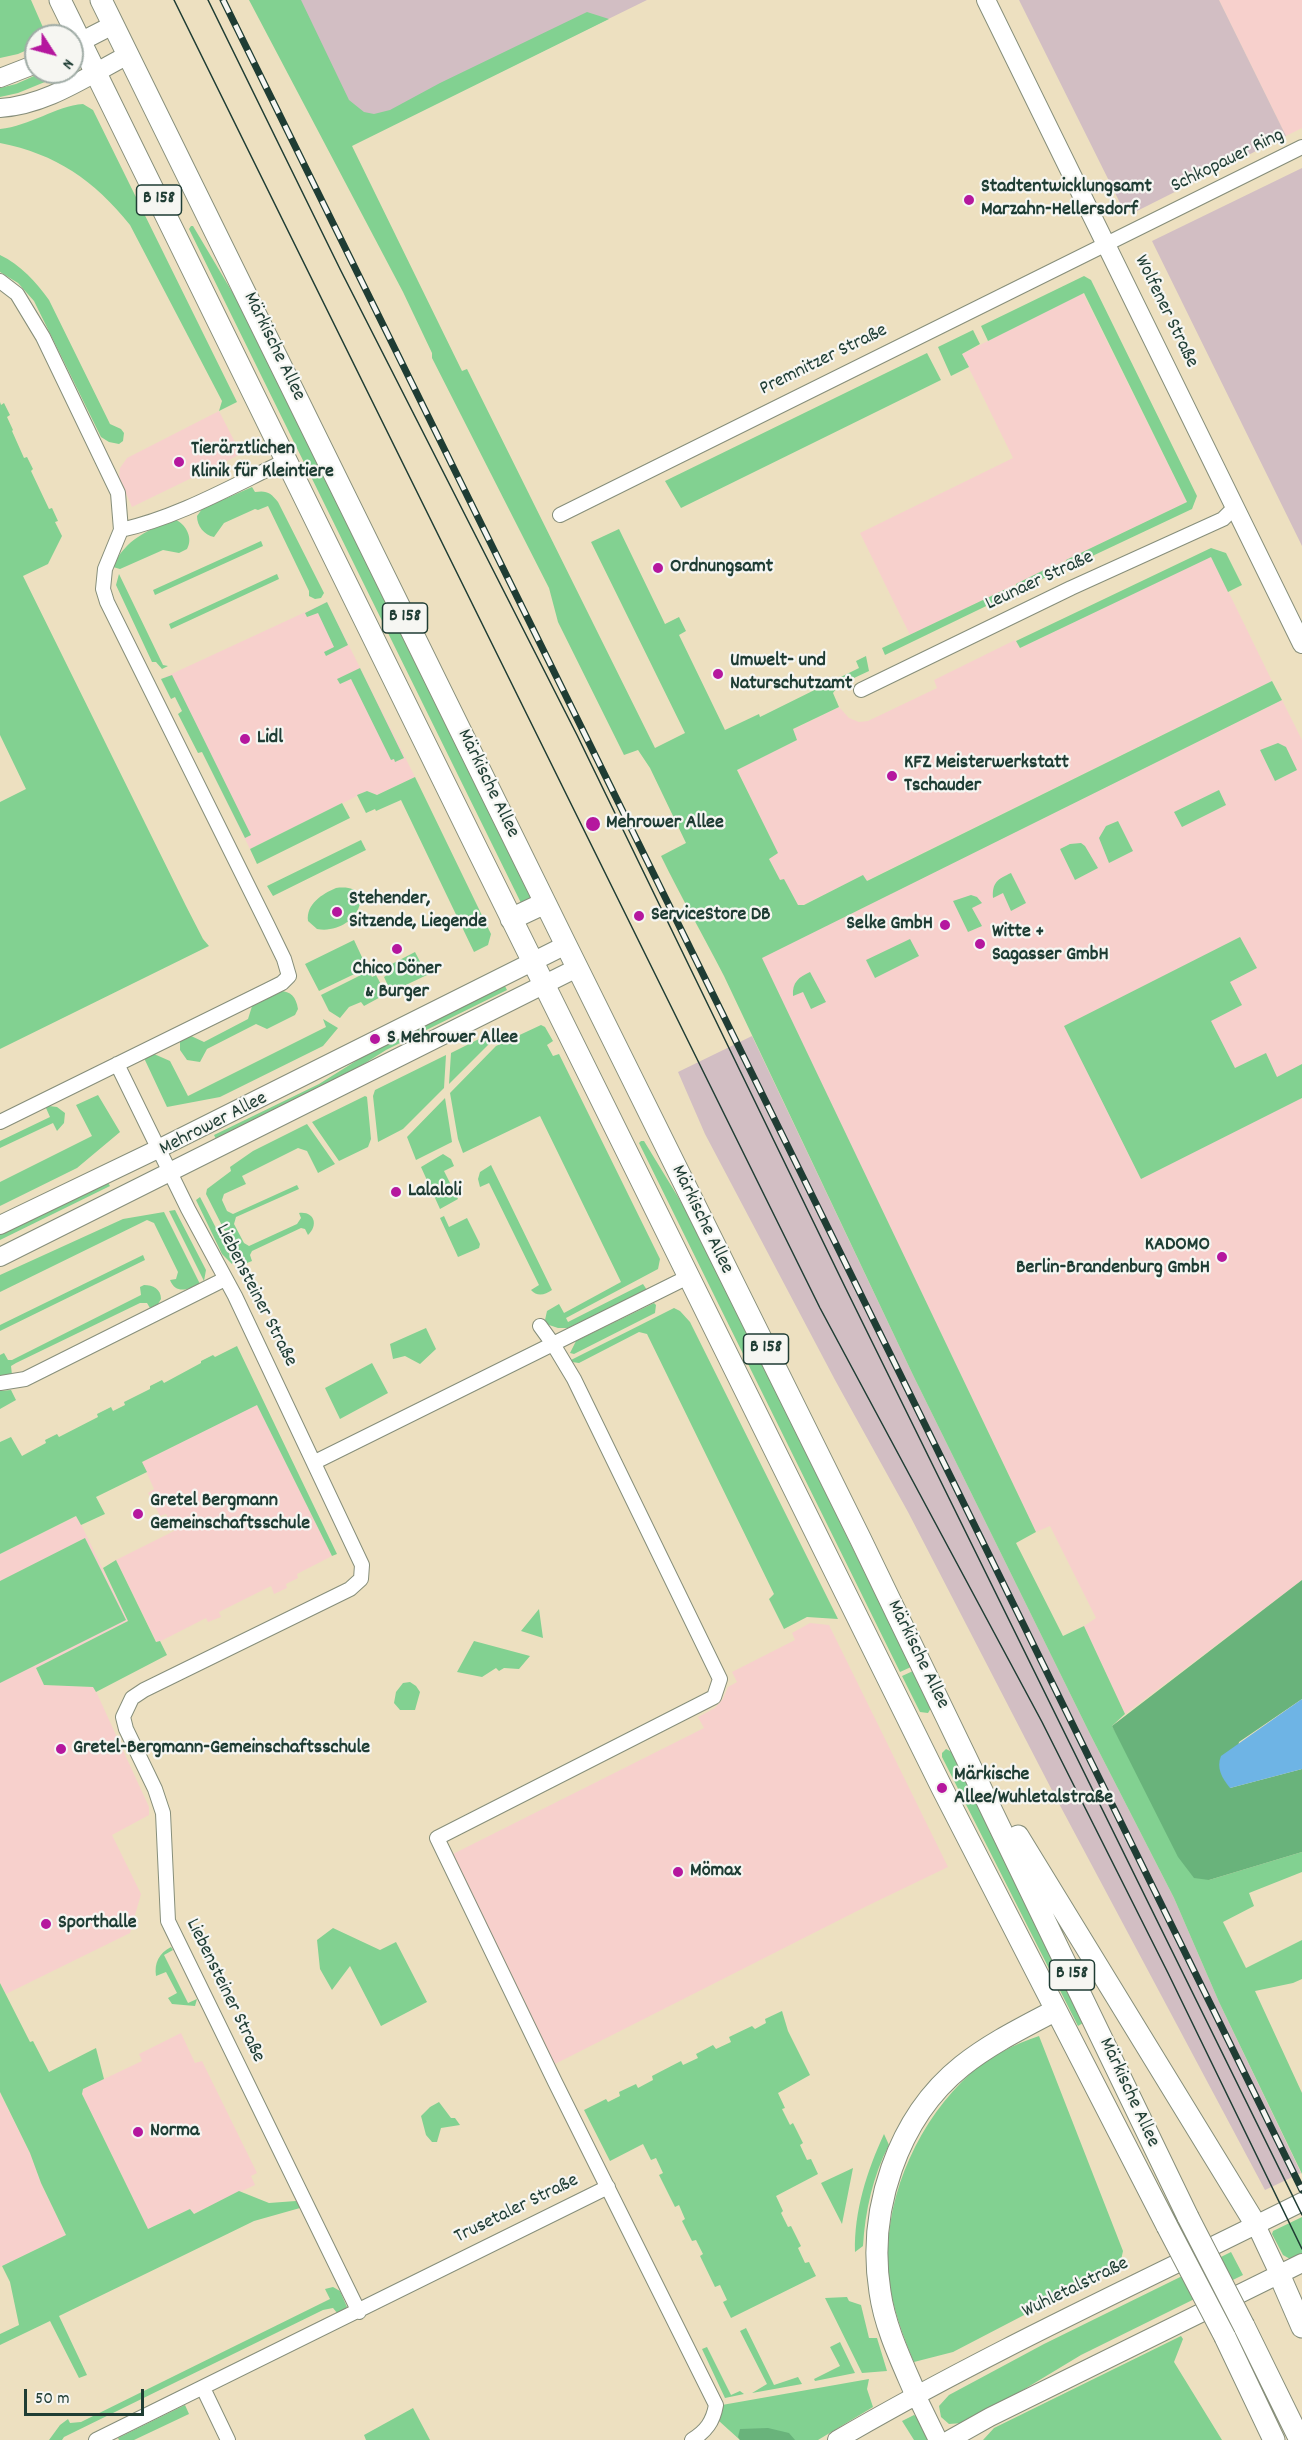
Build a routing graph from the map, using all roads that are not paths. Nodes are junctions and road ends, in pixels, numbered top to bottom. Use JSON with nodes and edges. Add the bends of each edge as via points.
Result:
{"nodes":[{"id":1,"x":60,"y":0,"type":"edge"},
{"id":2,"x":101,"y":0,"type":"edge"},
{"id":3,"x":986,"y":0,"type":"edge"},
{"id":4,"x":69,"y":24,"type":"edge"},
{"id":5,"x":113,"y":25,"type":"junction"},
{"id":6,"x":84,"y":39,"type":"edge"},
{"id":7,"x":84,"y":55,"type":"edge"},
{"id":8,"x":128,"y":55,"type":"junction"},
{"id":9,"x":24,"y":69,"type":"edge"},
{"id":10,"x":95,"y":72,"type":"junction"},
{"id":11,"x":0,"y":78,"type":"edge"},
{"id":12,"x":0,"y":108,"type":"edge"},
{"id":13,"x":1302,"y":147,"type":"edge"},
{"id":14,"x":1106,"y":243,"type":"junction"},
{"id":15,"x":0,"y":281,"type":"edge"},
{"id":16,"x":285,"y":461,"type":"junction"},
{"id":17,"x":1234,"y":508,"type":"junction"},
{"id":18,"x":560,"y":515,"type":"dead end"},
{"id":19,"x":121,"y":530,"type":"junction"},
{"id":20,"x":1302,"y":644,"type":"edge"},
{"id":21,"x":861,"y":690,"type":"dead end"},
{"id":22,"x":545,"y":903,"type":"junction"},
{"id":23,"x":511,"y":919,"type":"junction"},
{"id":24,"x":566,"y":945,"type":"junction"},
{"id":25,"x":532,"y":962,"type":"junction"},
{"id":26,"x":577,"y":968,"type":"junction"},
{"id":27,"x":545,"y":984,"type":"junction"},
{"id":28,"x":117,"y":1064,"type":"junction"},
{"id":29,"x":0,"y":1122,"type":"edge"},
{"id":30,"x":159,"y":1149,"type":"junction"},
{"id":31,"x":171,"y":1173,"type":"junction"},
{"id":32,"x":0,"y":1224,"type":"edge"},
{"id":33,"x":0,"y":1257,"type":"edge"},
{"id":34,"x":690,"y":1276,"type":"junction"},
{"id":35,"x":225,"y":1279,"type":"junction"},
{"id":36,"x":540,"y":1326,"type":"dead end"},
{"id":37,"x":554,"y":1344,"type":"junction"},
{"id":38,"x":0,"y":1383,"type":"edge"},
{"id":39,"x":315,"y":1462,"type":"junction"},
{"id":40,"x":955,"y":1733,"type":"junction"},
{"id":41,"x":1056,"y":2010,"type":"junction"},
{"id":42,"x":608,"y":2187,"type":"junction"},
{"id":43,"x":1302,"y":2202,"type":"edge"},
{"id":44,"x":1256,"y":2225,"type":"junction"},
{"id":45,"x":1302,"y":2263,"type":"edge"},
{"id":46,"x":1279,"y":2274,"type":"junction"},
{"id":47,"x":359,"y":2312,"type":"junction"},
{"id":48,"x":1302,"y":2327,"type":"edge"},
{"id":49,"x":203,"y":2388,"type":"junction"},
{"id":50,"x":916,"y":2395,"type":"junction"},
{"id":51,"x":96,"y":2440,"type":"edge"},
{"id":52,"x":228,"y":2440,"type":"edge"},
{"id":53,"x":692,"y":2440,"type":"edge"},
{"id":54,"x":837,"y":2440,"type":"edge"},
{"id":55,"x":938,"y":2440,"type":"edge"},
{"id":56,"x":949,"y":2440,"type":"edge"},
{"id":57,"x":1274,"y":2440,"type":"edge"},
{"id":58,"x":1300,"y":2440,"type":"edge"}],
"edges":[{"from":1,"to":4,"type":"main road","name":"Märkische Allee","number":"B 158"},
{"from":2,"to":5,"type":"main road","name":"Märkische Allee","number":"B 158"},
{"from":3,"to":14,"type":"main road","name":"Wolfener Straße"},
{"from":5,"to":6,"type":"main road"},
{"from":5,"to":8,"type":"main road","name":"Märkische Allee","number":"B 158"},
{"from":7,"to":10,"type":"main road","name":"Märkische Allee","number":"B 158"},
{"from":8,"to":10,"type":"main road"},
{"from":8,"to":22,"type":"main road","name":"Märkische Allee","number":"B 158"},
{"from":9,"to":11,"type":"main road"},
{"from":10,"to":12,"type":"main road","via":[[46,98]]},
{"from":10,"to":16,"type":"main road","name":"Märkische Allee","number":"B 158"},
{"from":13,"to":14,"type":"street","name":"Schkopauer Ring"},
{"from":14,"to":17,"type":"main road","name":"Wolfener Straße"},
{"from":14,"to":18,"type":"street","name":"Premnitzer Straße"},
{"from":15,"to":19,"type":"street","via":[[17,294],[44,337],[118,493]]},
{"from":16,"to":19,"type":"street","via":[[150,524]]},
{"from":16,"to":23,"type":"main road","name":"Märkische Allee","number":"B 158"},
{"from":17,"to":20,"type":"main road","name":"Wolfener Straße"},
{"from":17,"to":21,"type":"street","name":"Leunaer Straße","via":[[1223,519]]},
{"from":19,"to":28,"type":"street","via":[[105,569],[107,602],[284,958],[289,976],[275,987]]},
{"from":22,"to":23,"type":"main road"},
{"from":22,"to":24,"type":"main road","name":"Märkische Allee","number":"B 158"},
{"from":23,"to":25,"type":"main road","name":"Märkische Allee","number":"B 158"},
{"from":24,"to":25,"type":"main road","name":"Mehrower Allee"},
{"from":24,"to":26,"type":"main road","name":"Märkische Allee","number":"B 158"},
{"from":25,"to":27,"type":"main road","name":"Märkische Allee","number":"B 158"},
{"from":25,"to":30,"type":"main road","name":"Mehrower Allee"},
{"from":26,"to":27,"type":"main road","name":"Mehrower Allee"},
{"from":26,"to":40,"type":"main road","name":"Märkische Allee","number":"B 158"},
{"from":27,"to":31,"type":"main road","name":"Mehrower Allee"},
{"from":27,"to":34,"type":"main road","name":"Märkische Allee","number":"B 158"},
{"from":28,"to":29,"type":"street"},
{"from":28,"to":30,"type":"street","name":"Mehrower Allee"},
{"from":30,"to":31,"type":"street","name":"Liebensteiner Straße"},
{"from":30,"to":32,"type":"main road","name":"Mehrower Allee"},
{"from":31,"to":33,"type":"main road","name":"Mehrower Allee"},
{"from":31,"to":35,"type":"street","name":"Liebensteiner Straße"},
{"from":34,"to":37,"type":"street","name":"Märkische Allee"},
{"from":34,"to":41,"type":"main road","name":"Märkische Allee","number":"B 158"},
{"from":35,"to":38,"type":"street","via":[[25,1379]]},
{"from":35,"to":39,"type":"street","name":"Liebensteiner Straße"},
{"from":36,"to":37,"type":"street"},
{"from":37,"to":39,"type":"street"},
{"from":37,"to":42,"type":"street","name":"Trusetaler Straße","via":[[720,1679],[714,1696],[437,1838]]},
{"from":39,"to":47,"type":"street","name":"Liebensteiner Straße","via":[[360,1556],[363,1573],[359,1582],[144,1690],[132,1698],[123,1717],[163,1814],[168,1921]]},
{"from":40,"to":44,"type":"main road"},
{"from":40,"to":58,"type":"main road","name":"Märkische Allee","number":"B 158","bridge":true},
{"from":41,"to":50,"type":"main road","via":[[989,2046],[945,2082],[911,2128],[889,2175],[880,2213],[876,2258],[880,2293],[889,2328]]},
{"from":41,"to":57,"type":"main road","name":"Märkische Allee","number":"B 158","bridge":true},
{"from":42,"to":47,"type":"street","name":"Trusetaler Straße"},
{"from":42,"to":53,"type":"street","via":[[716,2405],[710,2424]]},
{"from":43,"to":44,"type":"main road","name":"Wuhletalstraße"},
{"from":44,"to":46,"type":"main road"},
{"from":44,"to":50,"type":"main road","name":"Wuhletalstraße"},
{"from":45,"to":46,"type":"main road"},
{"from":46,"to":48,"type":"main road"},
{"from":46,"to":56,"type":"main road"},
{"from":47,"to":49,"type":"street","name":"Trusetaler Straße"},
{"from":49,"to":51,"type":"street","name":"Trusetaler Straße"},
{"from":49,"to":52,"type":"street"},
{"from":50,"to":54,"type":"main road","name":"Wuhletalstraße"},
{"from":50,"to":55,"type":"main road"}]}
